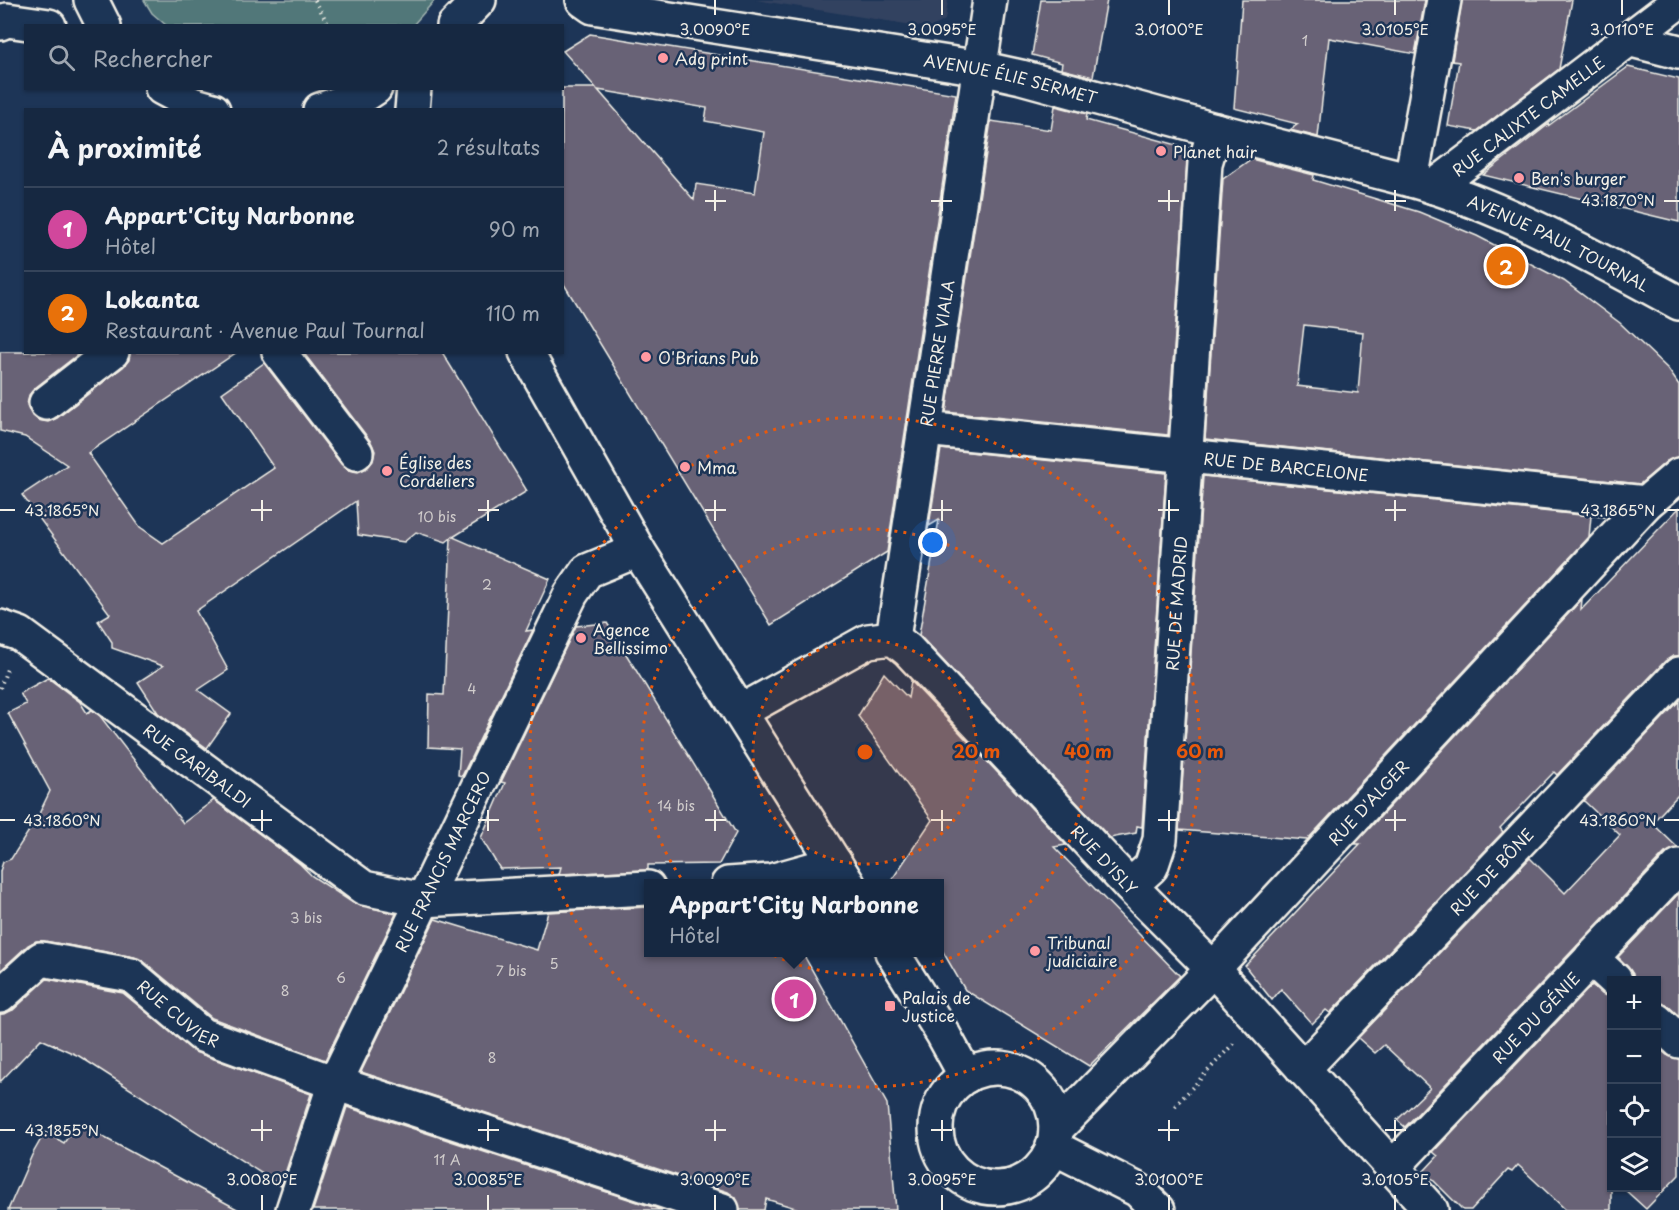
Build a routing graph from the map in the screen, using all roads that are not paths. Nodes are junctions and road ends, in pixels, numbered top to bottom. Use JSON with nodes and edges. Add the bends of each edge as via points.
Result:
{"nodes":[{"id":1,"x":91,"y":0,"type":"edge"},
{"id":2,"x":479,"y":0,"type":"edge"},
{"id":3,"x":584,"y":0,"type":"edge"},
{"id":4,"x":990,"y":0,"type":"edge"},
{"id":5,"x":1444,"y":0,"type":"edge"},
{"id":6,"x":1679,"y":1,"type":"edge"},
{"id":7,"x":0,"y":23,"type":"edge"},
{"id":8,"x":35,"y":24,"type":"edge"},
{"id":9,"x":103,"y":24,"type":"edge"},
{"id":10,"x":456,"y":24,"type":"edge"},
{"id":11,"x":1628,"y":39,"type":"junction"},
{"id":12,"x":1679,"y":52,"type":"edge"},
{"id":13,"x":980,"y":68,"type":"junction"},
{"id":14,"x":166,"y":90,"type":"edge"},
{"id":15,"x":372,"y":90,"type":"edge"},
{"id":16,"x":414,"y":90,"type":"edge"},
{"id":17,"x":206,"y":108,"type":"edge"},
{"id":18,"x":326,"y":108,"type":"edge"},
{"id":19,"x":412,"y":108,"type":"edge"},
{"id":20,"x":1215,"y":130,"type":"junction"},
{"id":21,"x":1423,"y":184,"type":"junction"},
{"id":22,"x":1679,"y":303,"type":"edge"},
{"id":23,"x":109,"y":354,"type":"edge"},
{"id":24,"x":281,"y":354,"type":"edge"},
{"id":25,"x":527,"y":354,"type":"edge"},
{"id":26,"x":46,"y":403,"type":"dead end"},
{"id":27,"x":925,"y":429,"type":"junction"},
{"id":28,"x":356,"y":453,"type":"dead end"},
{"id":29,"x":1187,"y":456,"type":"junction"},
{"id":30,"x":1679,"y":476,"type":"edge"},
{"id":31,"x":1646,"y":503,"type":"junction"},
{"id":32,"x":638,"y":549,"type":"junction"},
{"id":33,"x":0,"y":627,"type":"edge"},
{"id":34,"x":893,"y":638,"type":"junction"},
{"id":35,"x":1679,"y":674,"type":"edge"},
{"id":36,"x":740,"y":712,"type":"junction"},
{"id":37,"x":1679,"y":866,"type":"edge"},
{"id":38,"x":841,"y":873,"type":"edge"},
{"id":39,"x":788,"y":879,"type":"edge"},
{"id":40,"x":1130,"y":886,"type":"junction"},
{"id":41,"x":644,"y":888,"type":"edge"},
{"id":42,"x":423,"y":900,"type":"junction"},
{"id":43,"x":895,"y":957,"type":"edge"},
{"id":44,"x":1591,"y":958,"type":"junction"},
{"id":45,"x":1213,"y":969,"type":"junction"},
{"id":46,"x":1610,"y":976,"type":"edge"},
{"id":47,"x":0,"y":996,"type":"edge"},
{"id":48,"x":1661,"y":1025,"type":"edge"},
{"id":49,"x":1679,"y":1041,"type":"edge"},
{"id":50,"x":1303,"y":1069,"type":"junction"},
{"id":51,"x":966,"y":1076,"type":"junction"},
{"id":52,"x":334,"y":1083,"type":"junction"},
{"id":53,"x":1055,"y":1138,"type":"junction"},
{"id":54,"x":1392,"y":1168,"type":"junction"},
{"id":55,"x":976,"y":1198,"type":"edge"},
{"id":56,"x":293,"y":1210,"type":"edge"},
{"id":57,"x":722,"y":1210,"type":"edge"},
{"id":58,"x":1158,"y":1210,"type":"edge"},
{"id":59,"x":1431,"y":1210,"type":"edge"}],
"edges":[{"from":1,"to":9,"type":"street"},
{"from":2,"to":10,"type":"street"},
{"from":3,"to":13,"type":"street","name":"AVENUE ÉLIE SERMET","via":[[593,6]]},
{"from":4,"to":13,"type":"street","name":"RUE PIERRE VIALA"},
{"from":5,"to":21,"type":"street"},
{"from":6,"to":11,"type":"street","name":"RUE CALIXTE CAMELLE"},
{"from":7,"to":8,"type":"street","via":[[7,20]]},
{"from":11,"to":12,"type":"street"},
{"from":11,"to":21,"type":"street","name":"RUE CALIXTE CAMELLE"},
{"from":13,"to":20,"type":"street","name":"AVENUE ÉLIE SERMET"},
{"from":13,"to":27,"type":"street","name":"RUE PIERRE VIALA"},
{"from":14,"to":17,"type":"street"},
{"from":15,"to":18,"type":"street"},
{"from":16,"to":19,"type":"street"},
{"from":20,"to":21,"type":"street","name":"AVENUE ÉLIE SERMET"},
{"from":20,"to":29,"type":"street","name":"RUE DE MADRID","via":[[1205,163]]},
{"from":21,"to":22,"type":"street","name":"AVENUE PAUL TOURNAL","via":[[1535,227]]},
{"from":23,"to":26,"type":"street"},
{"from":24,"to":28,"type":"street"},
{"from":25,"to":32,"type":"street"},
{"from":27,"to":29,"type":"street","name":"RUE DE BARCELONE"},
{"from":27,"to":34,"type":"street","name":"RUE PIERRE VIALA"},
{"from":29,"to":31,"type":"street","name":"RUE DE BARCELONE"},
{"from":29,"to":40,"type":"street","name":"RUE DE MADRID","via":[[1160,840],[1151,867]]},
{"from":30,"to":31,"type":"street","name":"RUE D'ALGER"},
{"from":31,"to":45,"type":"street","name":"RUE D'ALGER"},
{"from":32,"to":36,"type":"street"},
{"from":32,"to":42,"type":"street","name":"RUE FRANCIS MARCERO","via":[[587,571],[571,594]]},
{"from":33,"to":42,"type":"street","name":"RUE GARIBALDI","via":[[20,634],[364,888]]},
{"from":34,"to":36,"type":"street","via":[[868,641]]},
{"from":34,"to":40,"type":"street","name":"RUE D'ISLY"},
{"from":35,"to":50,"type":"street","name":"RUE DE BÔNE"},
{"from":36,"to":38,"type":"street"},
{"from":37,"to":44,"type":"street","name":"RUE DU GÉNIE"},
{"from":38,"to":39,"type":"street"},
{"from":40,"to":45,"type":"street","name":"RUE D'ISLY"},
{"from":41,"to":42,"type":"street","name":"RUE GARIBALDI"},
{"from":42,"to":52,"type":"street","name":"RUE FRANCIS MARCERO"},
{"from":43,"to":51,"type":"street"},
{"from":44,"to":46,"type":"street"},
{"from":44,"to":54,"type":"street","name":"RUE DU GÉNIE"},
{"from":45,"to":50,"type":"street","name":"RUE D'ISLY"},
{"from":45,"to":53,"type":"street","name":"RUE D'ALGER"},
{"from":47,"to":52,"type":"street","name":"RUE CUVIER","via":[[41,959],[131,975],[202,1035]]},
{"from":48,"to":49,"type":"street"},
{"from":50,"to":54,"type":"street","name":"RUE D'ISLY"},
{"from":51,"to":53,"type":"street","via":[[1001,1069],[1034,1082],[1053,1112]]},
{"from":51,"to":55,"type":"street","via":[[942,1102],[936,1119],[936,1137],[942,1154]]},
{"from":52,"to":56,"type":"street","name":"RUE FRANCIS MARCERO"},
{"from":52,"to":57,"type":"street"},
{"from":53,"to":55,"type":"street","via":[[1047,1161],[1037,1172],[1012,1186]]},
{"from":53,"to":58,"type":"street","via":[[1138,1190]]},
{"from":54,"to":59,"type":"street","name":"RUE D'ISLY"}]}
